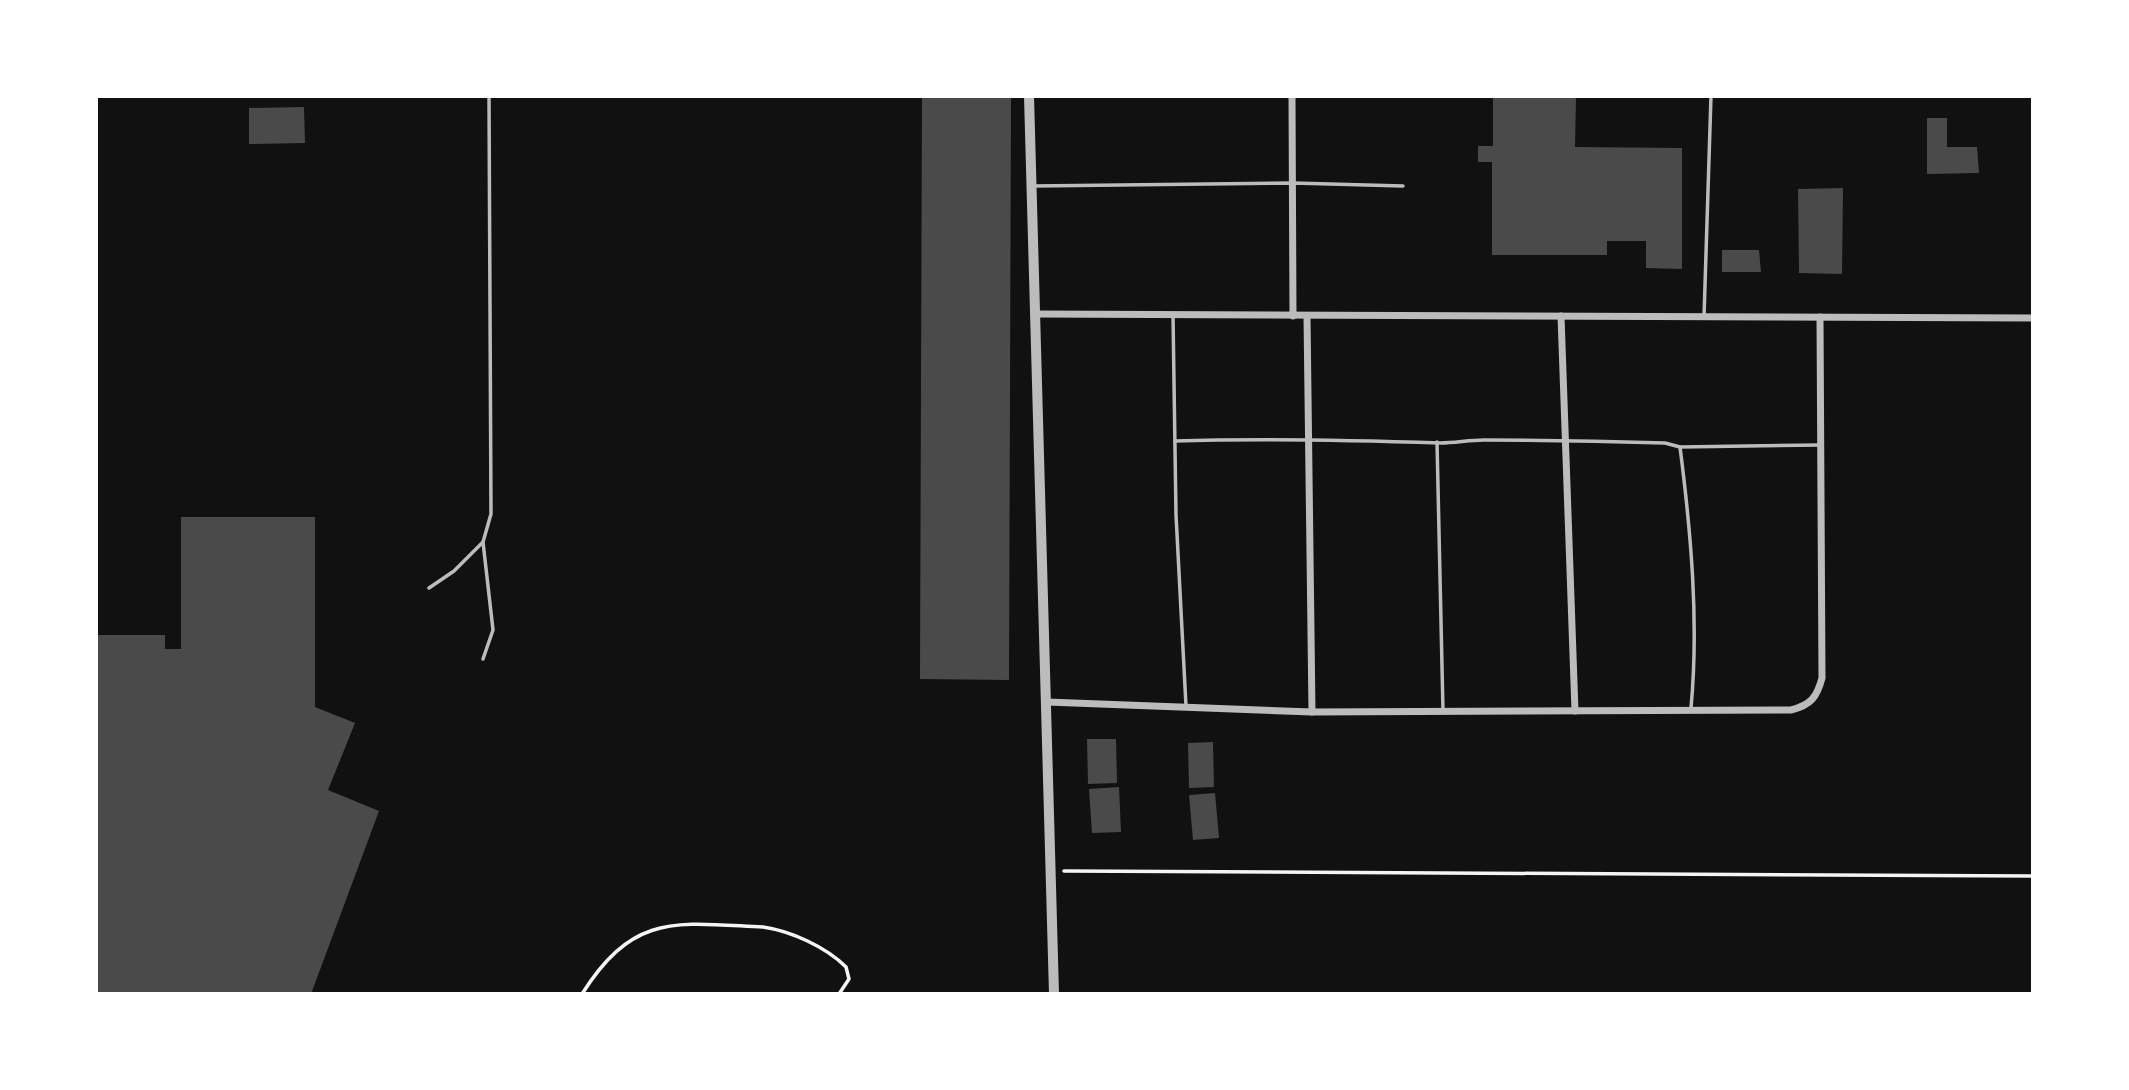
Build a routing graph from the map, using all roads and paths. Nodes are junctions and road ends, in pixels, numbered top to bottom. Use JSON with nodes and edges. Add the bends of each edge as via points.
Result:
{"nodes":[{"id":1,"x":489,"y":96,"type":"edge"},
{"id":2,"x":1029,"y":96,"type":"edge"},
{"id":3,"x":1292,"y":96,"type":"edge"},
{"id":4,"x":1711,"y":96,"type":"edge"},
{"id":5,"x":1293,"y":183,"type":"junction"},
{"id":6,"x":1031,"y":186,"type":"junction"},
{"id":7,"x":1403,"y":186,"type":"dead end"},
{"id":8,"x":1035,"y":314,"type":"junction"},
{"id":9,"x":1173,"y":315,"type":"junction"},
{"id":10,"x":1293,"y":316,"type":"junction"},
{"id":11,"x":1307,"y":316,"type":"junction"},
{"id":12,"x":1561,"y":316,"type":"junction"},
{"id":13,"x":1703,"y":317,"type":"junction"},
{"id":14,"x":1820,"y":317,"type":"junction"},
{"id":15,"x":2033,"y":318,"type":"edge"},
{"id":16,"x":1308,"y":439,"type":"junction"},
{"id":17,"x":1566,"y":440,"type":"junction"},
{"id":18,"x":1175,"y":441,"type":"junction"},
{"id":19,"x":1437,"y":442,"type":"junction"},
{"id":20,"x":1821,"y":445,"type":"junction"},
{"id":21,"x":1680,"y":447,"type":"junction"},
{"id":22,"x":484,"y":542,"type":"junction"},
{"id":23,"x":429,"y":588,"type":"dead end"},
{"id":24,"x":484,"y":659,"type":"dead end"},
{"id":25,"x":1047,"y":702,"type":"junction"},
{"id":26,"x":1186,"y":708,"type":"junction"},
{"id":27,"x":1691,"y":710,"type":"junction"},
{"id":28,"x":1443,"y":711,"type":"junction"},
{"id":29,"x":1575,"y":711,"type":"junction"},
{"id":30,"x":1312,"y":712,"type":"junction"},
{"id":31,"x":1051,"y":872,"type":"junction"},
{"id":32,"x":2033,"y":876,"type":"edge"},
{"id":33,"x":582,"y":994,"type":"edge"},
{"id":34,"x":839,"y":994,"type":"edge"},
{"id":35,"x":1054,"y":994,"type":"edge"}],
"edges":[{"from":1,"to":22,"type":"lane","via":[[491,514]]},
{"from":2,"to":6,"type":"street"},
{"from":3,"to":5,"type":"street"},
{"from":4,"to":13,"type":"lane"},
{"from":5,"to":6,"type":"lane"},
{"from":5,"to":7,"type":"lane"},
{"from":5,"to":10,"type":"street"},
{"from":6,"to":8,"type":"street"},
{"from":8,"to":9,"type":"street"},
{"from":8,"to":25,"type":"street"},
{"from":9,"to":10,"type":"street"},
{"from":9,"to":18,"type":"lane"},
{"from":10,"to":11,"type":"street"},
{"from":11,"to":12,"type":"street"},
{"from":11,"to":16,"type":"street"},
{"from":12,"to":13,"type":"street"},
{"from":12,"to":17,"type":"street"},
{"from":13,"to":14,"type":"street"},
{"from":14,"to":15,"type":"street"},
{"from":14,"to":20,"type":"street"},
{"from":16,"to":18,"type":"lane"},
{"from":16,"to":19,"type":"lane"},
{"from":16,"to":30,"type":"street"},
{"from":17,"to":19,"type":"lane"},
{"from":17,"to":21,"type":"lane"},
{"from":17,"to":29,"type":"street"},
{"from":18,"to":26,"type":"lane"},
{"from":19,"to":28,"type":"lane"},
{"from":20,"to":21,"type":"lane"},
{"from":20,"to":27,"type":"street","via":[[1819,692],[1813,701],[1791,710]]},
{"from":21,"to":27,"type":"lane","via":[[1695,628]]},
{"from":22,"to":23,"type":"lane"},
{"from":22,"to":24,"type":"lane","via":[[493,630]]},
{"from":25,"to":26,"type":"street"},
{"from":25,"to":31,"type":"street"},
{"from":26,"to":30,"type":"street"},
{"from":27,"to":29,"type":"street"},
{"from":28,"to":29,"type":"street"},
{"from":28,"to":30,"type":"street"},
{"from":31,"to":32,"type":"path"},
{"from":31,"to":35,"type":"street"},
{"from":33,"to":34,"type":"path","via":[[632,938],[656,928],[683,925],[763,927],[794,936],[846,967],[849,979]]}]}
